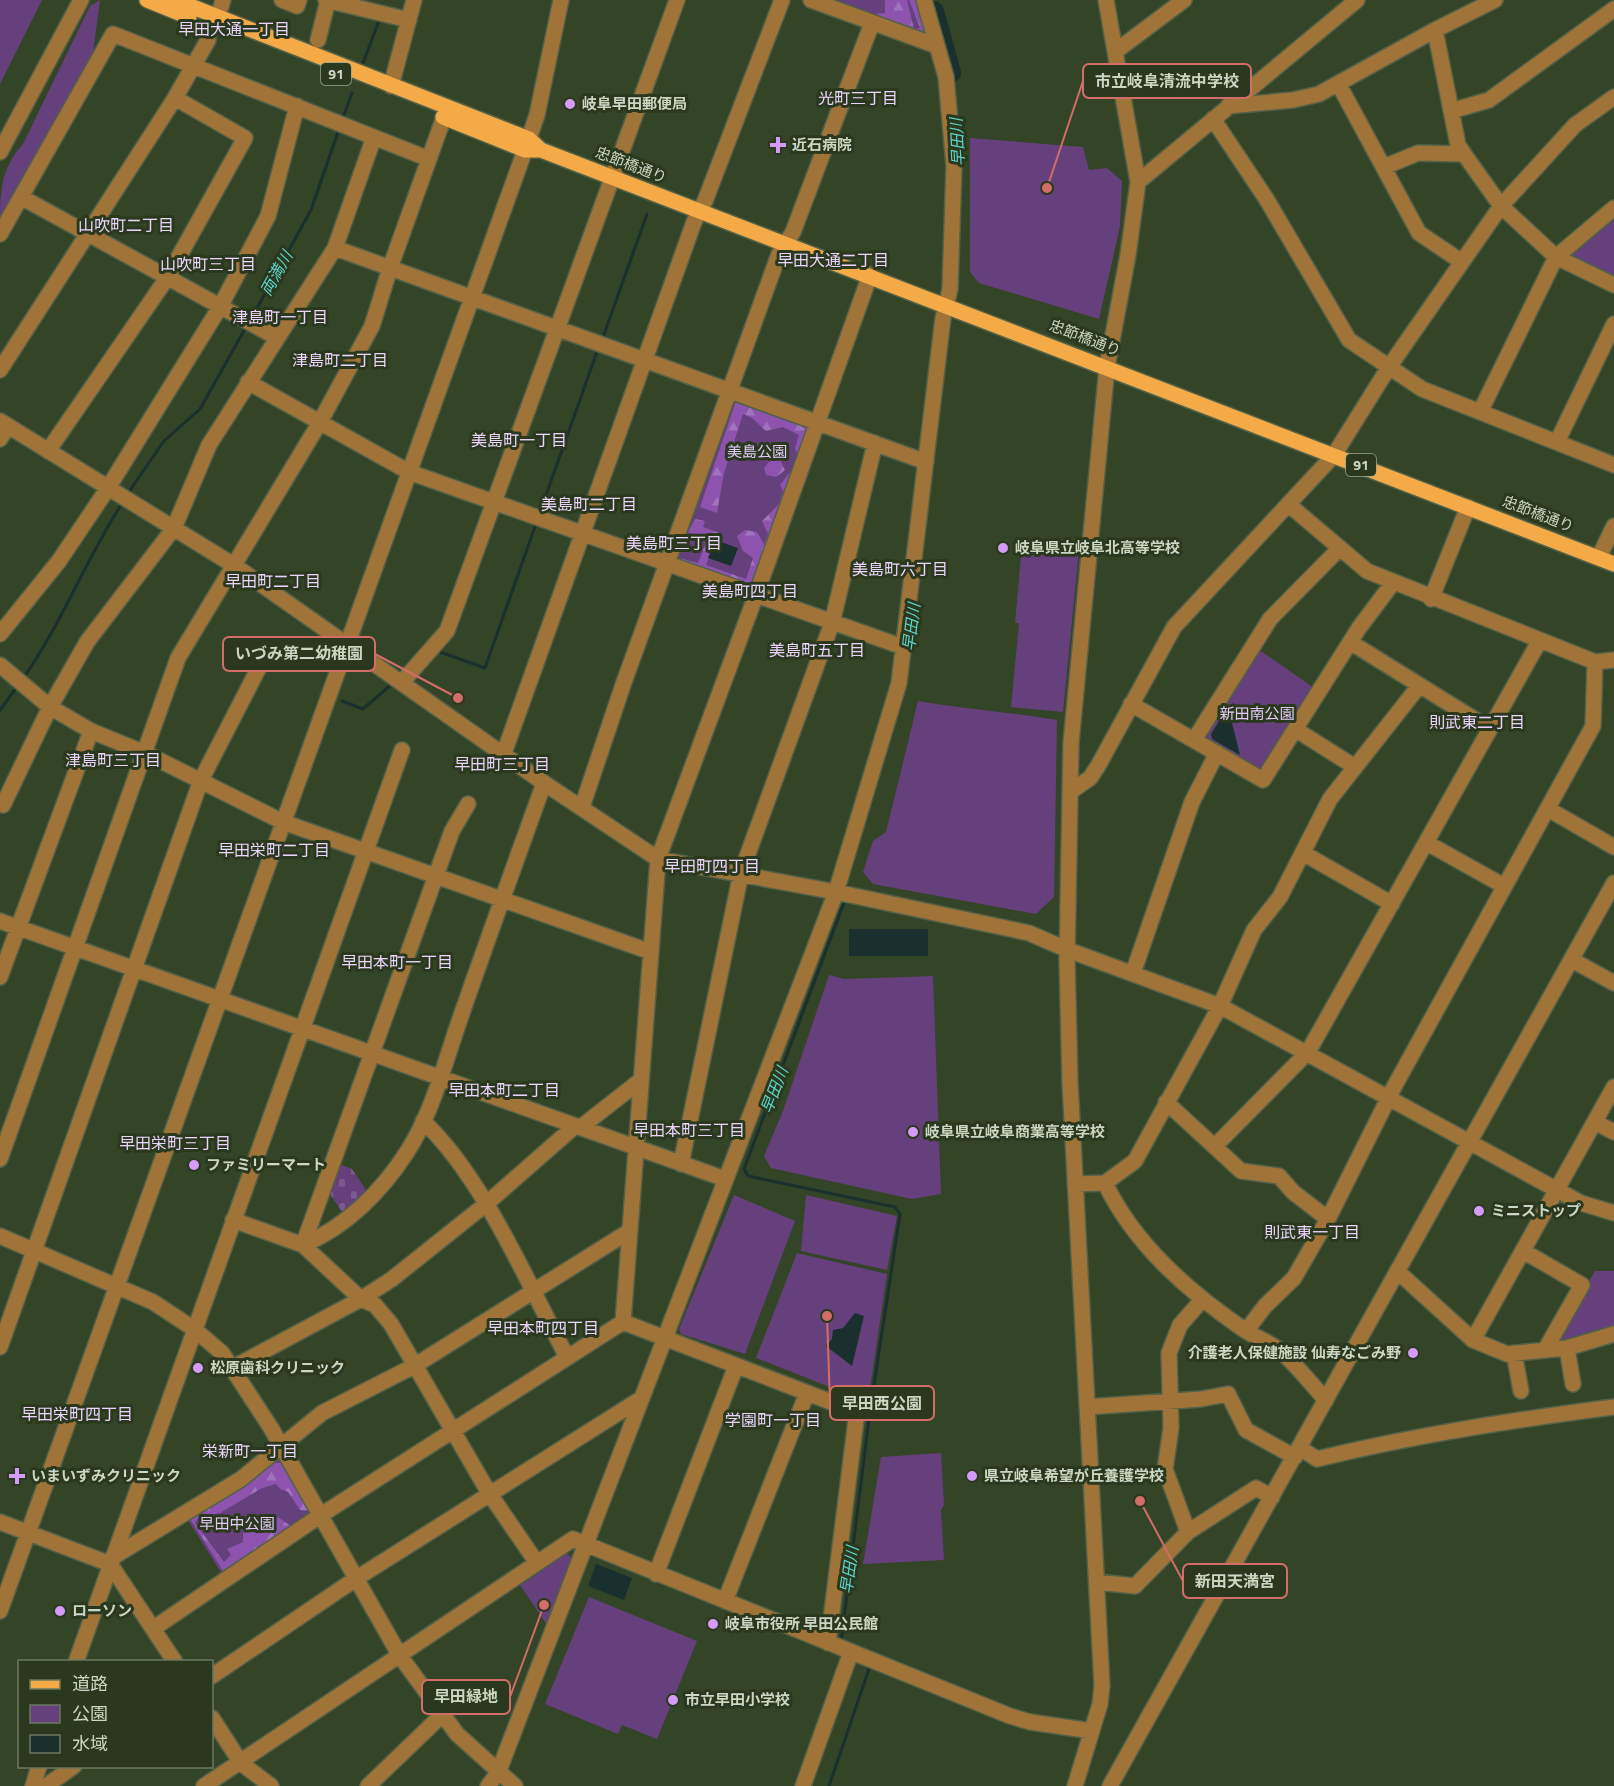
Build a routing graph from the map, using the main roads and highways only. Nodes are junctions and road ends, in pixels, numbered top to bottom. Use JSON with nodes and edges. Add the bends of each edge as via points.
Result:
{"nodes":[{"id":1,"x":147,"y":0,"type":"edge"},
{"id":2,"x":175,"y":0,"type":"edge"},
{"id":3,"x":527,"y":145,"type":"junction"},
{"id":4,"x":1614,"y":564,"type":"edge"}],
"edges":[{"from":1,"to":3,"type":"main road","name":"忠節橋通り","number":"91","via":[[444,117]]},
{"from":2,"to":3,"type":"main road","name":"忠節橋通り","number":"91"},
{"from":3,"to":4,"type":"main road","name":"忠節橋通り","number":"91"}]}
